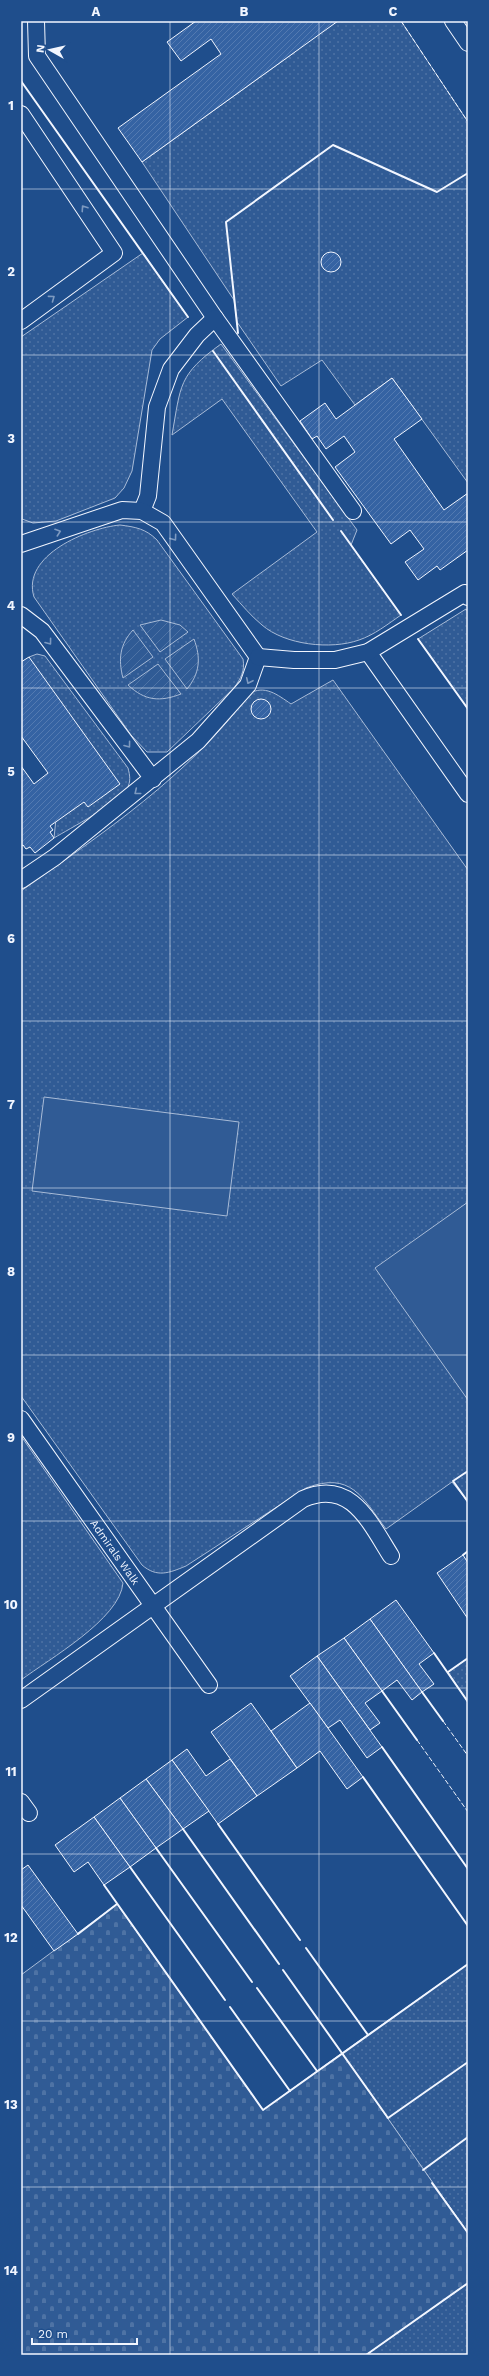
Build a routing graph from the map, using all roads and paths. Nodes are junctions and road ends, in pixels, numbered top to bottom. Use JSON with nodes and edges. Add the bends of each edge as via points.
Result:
{"nodes":[{"id":1,"x":36,"y":21,"type":"edge"},
{"id":2,"x":453,"y":21,"type":"edge"},
{"id":3,"x":468,"y":43,"type":"edge"},
{"id":4,"x":21,"y":114,"type":"edge"},
{"id":5,"x":214,"y":318,"type":"junction"},
{"id":6,"x":21,"y":321,"type":"edge"},
{"id":7,"x":142,"y":511,"type":"junction"},
{"id":8,"x":353,"y":511,"type":"dead end"},
{"id":9,"x":21,"y":544,"type":"edge"},
{"id":10,"x":467,"y":594,"type":"edge"},
{"id":11,"x":21,"y":615,"type":"edge"},
{"id":12,"x":368,"y":652,"type":"junction"},
{"id":13,"x":258,"y":657,"type":"junction"},
{"id":14,"x":153,"y":779,"type":"junction"},
{"id":15,"x":468,"y":794,"type":"edge"},
{"id":16,"x":21,"y":880,"type":"edge"},
{"id":17,"x":21,"y":1419,"type":"edge"},
{"id":18,"x":391,"y":1556,"type":"dead end"},
{"id":19,"x":154,"y":1607,"type":"junction"},
{"id":20,"x":209,"y":1685,"type":"dead end"},
{"id":21,"x":21,"y":1700,"type":"edge"}],
"edges":[{"from":1,"to":5,"type":"lane","via":[[36,56]]},
{"from":2,"to":3,"type":"lane"},
{"from":6,"to":4,"type":"lane","one_way":true,"via":[[114,253]]},
{"from":5,"to":7,"type":"lane","via":[[197,335],[168,376],[157,407],[148,496]]},
{"from":5,"to":8,"type":"lane"},
{"from":9,"to":7,"type":"lane","one_way":true,"via":[[122,510]]},
{"from":7,"to":13,"type":"lane","one_way":true,"via":[[163,524]]},
{"from":10,"to":12,"type":"lane"},
{"from":11,"to":14,"type":"lane","one_way":true,"via":[[42,631]]},
{"from":12,"to":13,"type":"lane","via":[[335,660]]},
{"from":12,"to":15,"type":"lane"},
{"from":13,"to":14,"type":"lane","one_way":true,"via":[[248,685],[198,741]]},
{"from":14,"to":16,"type":"lane","one_way":true,"via":[[55,857]]},
{"from":17,"to":19,"type":"lane","name":"Admirals Walk"},
{"from":18,"to":19,"type":"lane","via":[[352,1502],[340,1494],[319,1493],[303,1499]]},
{"from":19,"to":20,"type":"lane","name":"Admirals Walk"},
{"from":19,"to":21,"type":"lane"}]}
